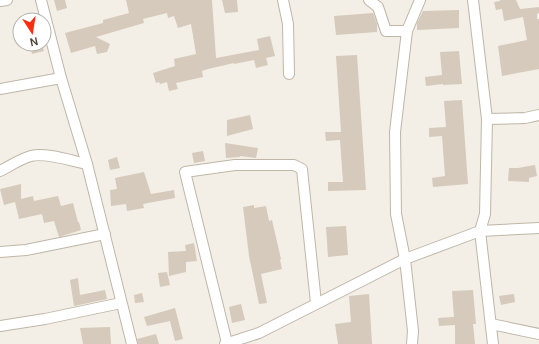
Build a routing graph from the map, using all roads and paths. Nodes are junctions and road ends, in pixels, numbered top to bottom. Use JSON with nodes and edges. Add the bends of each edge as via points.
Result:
{"nodes":[{"id":1,"x":7,"y":0,"type":"edge"},
{"id":2,"x":41,"y":0,"type":"edge"},
{"id":3,"x":283,"y":0,"type":"edge"},
{"id":4,"x":369,"y":0,"type":"edge"},
{"id":5,"x":420,"y":0,"type":"edge"},
{"id":6,"x":473,"y":0,"type":"edge"},
{"id":7,"x":0,"y":1,"type":"edge"},
{"id":8,"x":407,"y":31,"type":"junction"},
{"id":9,"x":289,"y":74,"type":"dead end"},
{"id":10,"x":61,"y":78,"type":"junction"},
{"id":11,"x":0,"y":89,"type":"edge"},
{"id":12,"x":539,"y":115,"type":"edge"},
{"id":13,"x":488,"y":119,"type":"junction"},
{"id":14,"x":87,"y":164,"type":"junction"},
{"id":15,"x":0,"y":171,"type":"edge"},
{"id":16,"x":539,"y":228,"type":"edge"},
{"id":17,"x":480,"y":232,"type":"junction"},
{"id":18,"x":105,"y":234,"type":"junction"},
{"id":19,"x":0,"y":252,"type":"edge"},
{"id":20,"x":405,"y":259,"type":"junction"},
{"id":21,"x":121,"y":303,"type":"junction"},
{"id":22,"x":316,"y":303,"type":"junction"},
{"id":23,"x":491,"y":324,"type":"junction"},
{"id":24,"x":0,"y":326,"type":"edge"},
{"id":25,"x":539,"y":334,"type":"edge"},
{"id":26,"x":132,"y":344,"type":"edge"},
{"id":27,"x":226,"y":344,"type":"edge"},
{"id":28,"x":412,"y":344,"type":"edge"},
{"id":29,"x":493,"y":344,"type":"edge"}],
"edges":[{"from":1,"to":7,"type":"street"},
{"from":2,"to":10,"type":"street"},
{"from":3,"to":9,"type":"street","via":[[288,24]]},
{"from":4,"to":8,"type":"street","via":[[378,7],[386,31]]},
{"from":5,"to":8,"type":"street"},
{"from":6,"to":13,"type":"street"},
{"from":8,"to":20,"type":"street","via":[[395,132],[396,214]]},
{"from":10,"to":11,"type":"street"},
{"from":10,"to":14,"type":"street"},
{"from":12,"to":13,"type":"street"},
{"from":13,"to":17,"type":"street","via":[[485,214]]},
{"from":14,"to":15,"type":"street","via":[[47,156],[32,156]]},
{"from":14,"to":18,"type":"street"},
{"from":16,"to":17,"type":"street"},
{"from":17,"to":20,"type":"street"},
{"from":17,"to":23,"type":"street"},
{"from":18,"to":19,"type":"street","via":[[26,250]]},
{"from":18,"to":21,"type":"street"},
{"from":20,"to":22,"type":"street"},
{"from":20,"to":28,"type":"street","via":[[413,331]]},
{"from":21,"to":24,"type":"street"},
{"from":21,"to":26,"type":"street"},
{"from":22,"to":27,"type":"street","via":[[259,333]]},
{"from":22,"to":27,"type":"street","via":[[302,169],[294,165],[235,164],[185,172]]},
{"from":23,"to":25,"type":"street"},
{"from":23,"to":29,"type":"street"}]}
